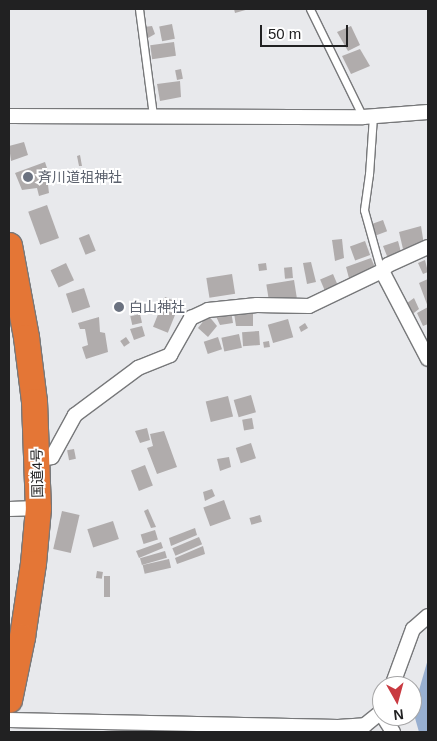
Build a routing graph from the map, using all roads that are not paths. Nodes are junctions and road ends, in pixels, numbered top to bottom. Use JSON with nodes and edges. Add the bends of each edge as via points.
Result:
{"nodes":[{"id":1,"x":139,"y":9,"type":"edge"},
{"id":2,"x":310,"y":9,"type":"edge"},
{"id":3,"x":428,"y":112,"type":"edge"},
{"id":4,"x":9,"y":116,"type":"edge"},
{"id":5,"x":153,"y":116,"type":"junction"},
{"id":6,"x":368,"y":116,"type":"junction"},
{"id":7,"x":9,"y":245,"type":"edge"},
{"id":8,"x":428,"y":247,"type":"edge"},
{"id":9,"x":382,"y":271,"type":"junction"},
{"id":10,"x":428,"y":359,"type":"edge"},
{"id":11,"x":37,"y":460,"type":"junction"},
{"id":12,"x":38,"y":508,"type":"junction"},
{"id":13,"x":9,"y":510,"type":"edge"},
{"id":14,"x":428,"y":616,"type":"edge"},
{"id":15,"x":396,"y":676,"type":"edge"},
{"id":16,"x":9,"y":700,"type":"edge"},
{"id":17,"x":9,"y":720,"type":"edge"},
{"id":18,"x":372,"y":720,"type":"edge"}],
"edges":[{"from":1,"to":5,"type":"lane"},
{"from":2,"to":6,"type":"lane"},
{"from":3,"to":6,"type":"street"},
{"from":4,"to":5,"type":"street"},
{"from":5,"to":6,"type":"street"},
{"from":6,"to":9,"type":"lane","via":[[370,174],[364,210]]},
{"from":7,"to":11,"type":"highway","name":"国道4号","via":[[26,337]]},
{"from":8,"to":9,"type":"street","via":[[388,265]]},
{"from":9,"to":10,"type":"street"},
{"from":9,"to":11,"type":"street","via":[[309,306],[237,307],[208,310],[191,318],[170,355],[138,368],[75,415],[52,457]]},
{"from":11,"to":12,"type":"highway","name":"国道4号"},
{"from":12,"to":13,"type":"street"},
{"from":12,"to":16,"type":"highway","name":"国道4号","via":[[22,637]]},
{"from":14,"to":15,"type":"street","via":[[413,629]]},
{"from":17,"to":18,"type":"street","via":[[338,727],[365,725]]}]}
